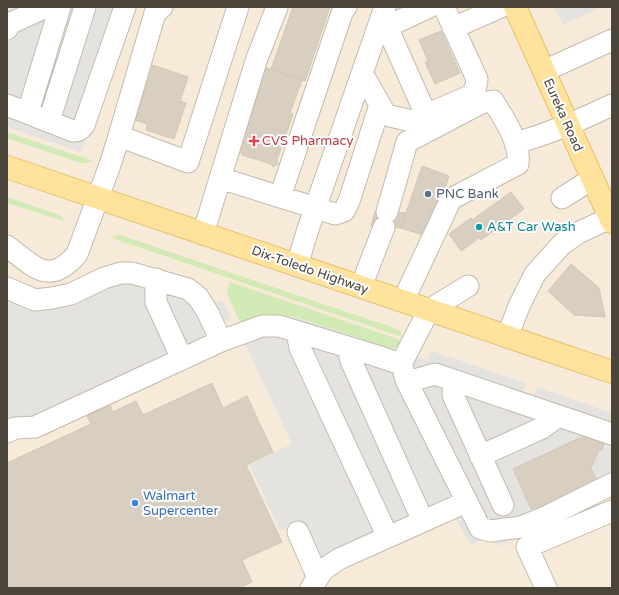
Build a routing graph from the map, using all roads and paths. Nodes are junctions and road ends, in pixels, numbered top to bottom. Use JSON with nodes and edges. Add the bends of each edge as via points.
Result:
{"nodes":[{"id":1,"x":46,"y":7,"type":"edge"},
{"id":2,"x":60,"y":7,"type":"edge"},
{"id":3,"x":85,"y":7,"type":"edge"},
{"id":4,"x":125,"y":7,"type":"edge"},
{"id":5,"x":162,"y":7,"type":"edge"},
{"id":6,"x":238,"y":7,"type":"edge"},
{"id":7,"x":277,"y":7,"type":"edge"},
{"id":8,"x":346,"y":7,"type":"edge"},
{"id":9,"x":429,"y":7,"type":"edge"},
{"id":10,"x":444,"y":7,"type":"edge"},
{"id":11,"x":501,"y":7,"type":"edge"},
{"id":12,"x":515,"y":7,"type":"edge"},
{"id":13,"x":383,"y":22,"type":"edge"},
{"id":14,"x":453,"y":28,"type":"junction"},
{"id":15,"x":7,"y":29,"type":"edge"},
{"id":16,"x":612,"y":40,"type":"edge"},
{"id":17,"x":544,"y":71,"type":"junction"},
{"id":18,"x":362,"y":73,"type":"junction"},
{"id":19,"x":7,"y":105,"type":"edge"},
{"id":20,"x":380,"y":105,"type":"junction"},
{"id":21,"x":612,"y":105,"type":"edge"},
{"id":22,"x":28,"y":112,"type":"junction"},
{"id":23,"x":426,"y":115,"type":"junction"},
{"id":24,"x":49,"y":121,"type":"junction"},
{"id":25,"x":568,"y":125,"type":"junction"},
{"id":26,"x":119,"y":136,"type":"junction"},
{"id":27,"x":515,"y":143,"type":"junction"},
{"id":28,"x":7,"y":167,"type":"edge"},
{"id":29,"x":220,"y":178,"type":"junction"},
{"id":30,"x":592,"y":179,"type":"junction"},
{"id":31,"x":280,"y":196,"type":"junction"},
{"id":32,"x":98,"y":198,"type":"junction"},
{"id":33,"x":562,"y":198,"type":"dead end"},
{"id":34,"x":315,"y":208,"type":"junction"},
{"id":35,"x":611,"y":217,"type":"edge"},
{"id":36,"x":203,"y":234,"type":"junction"},
{"id":37,"x":7,"y":246,"type":"edge"},
{"id":38,"x":298,"y":266,"type":"junction"},
{"id":39,"x":156,"y":279,"type":"junction"},
{"id":40,"x":468,"y":286,"type":"dead end"},
{"id":41,"x":361,"y":287,"type":"junction"},
{"id":42,"x":7,"y":288,"type":"edge"},
{"id":43,"x":403,"y":301,"type":"junction"},
{"id":44,"x":429,"y":310,"type":"junction"},
{"id":45,"x":297,"y":332,"type":"junction"},
{"id":46,"x":507,"y":337,"type":"junction"},
{"id":47,"x":221,"y":341,"type":"junction"},
{"id":48,"x":347,"y":347,"type":"junction"},
{"id":49,"x":182,"y":359,"type":"junction"},
{"id":50,"x":612,"y":372,"type":"edge"},
{"id":51,"x":404,"y":373,"type":"junction"},
{"id":52,"x":454,"y":381,"type":"junction"},
{"id":53,"x":558,"y":416,"type":"junction"},
{"id":54,"x":7,"y":432,"type":"edge"},
{"id":55,"x":612,"y":434,"type":"edge"},
{"id":56,"x":480,"y":456,"type":"junction"},
{"id":57,"x":612,"y":484,"type":"edge"},
{"id":58,"x":466,"y":502,"type":"junction"},
{"id":59,"x":503,"y":505,"type":"dead end"},
{"id":60,"x":612,"y":512,"type":"edge"},
{"id":61,"x":423,"y":521,"type":"junction"},
{"id":62,"x":298,"y":532,"type":"dead end"},
{"id":63,"x":388,"y":537,"type":"junction"},
{"id":64,"x":314,"y":583,"type":"edge"},
{"id":65,"x":546,"y":588,"type":"edge"}],
"edges":[{"from":1,"to":15,"type":"street","via":[[9,24]]},
{"from":2,"to":22,"type":"street"},
{"from":3,"to":24,"type":"street"},
{"from":4,"to":24,"type":"street","via":[[84,125],[78,131],[73,131]]},
{"from":5,"to":26,"type":"street","via":[[155,13]]},
{"from":6,"to":26,"type":"street","via":[[188,162]]},
{"from":7,"to":29,"type":"street","via":[[256,61]]},
{"from":8,"to":31,"type":"street"},
{"from":9,"to":13,"type":"street"},
{"from":10,"to":14,"type":"street"},
{"from":11,"to":14,"type":"street"},
{"from":12,"to":17,"type":"main road","name":"Eureka Road"},
{"from":13,"to":18,"type":"street"},
{"from":13,"to":23,"type":"street"},
{"from":14,"to":23,"type":"street","via":[[477,80],[476,86],[472,95]]},
{"from":16,"to":17,"type":"street"},
{"from":17,"to":25,"type":"main road","name":"Eureka Road"},
{"from":18,"to":20,"type":"street"},
{"from":18,"to":34,"type":"street"},
{"from":19,"to":22,"type":"street"},
{"from":20,"to":23,"type":"street","via":[[386,115],[412,121]]},
{"from":20,"to":34,"type":"street","via":[[344,211],[336,214]]},
{"from":21,"to":25,"type":"street"},
{"from":22,"to":24,"type":"street"},
{"from":25,"to":27,"type":"street"},
{"from":25,"to":30,"type":"main road","name":"Eureka Road"},
{"from":26,"to":32,"type":"street"},
{"from":27,"to":41,"type":"street","via":[[507,123],[493,101],[481,103],[407,142],[386,220]]},
{"from":27,"to":43,"type":"street","via":[[519,155],[518,164],[451,199]]},
{"from":28,"to":32,"type":"main road","name":"Dix-Toledo Highway"},
{"from":29,"to":31,"type":"street"},
{"from":29,"to":36,"type":"street"},
{"from":30,"to":33,"type":"street"},
{"from":30,"to":35,"type":"main road","name":"Eureka Road"},
{"from":31,"to":34,"type":"street"},
{"from":32,"to":36,"type":"main road","name":"Dix-Toledo Highway"},
{"from":32,"to":37,"type":"street","via":[[77,254],[69,264],[46,272],[38,270]]},
{"from":34,"to":38,"type":"street"},
{"from":35,"to":46,"type":"street","via":[[562,244],[535,274]]},
{"from":36,"to":38,"type":"main road","name":"Dix-Toledo Highway"},
{"from":38,"to":41,"type":"main road","name":"Dix-Toledo Highway"},
{"from":39,"to":42,"type":"street","via":[[121,273],[71,294],[35,300]]},
{"from":39,"to":47,"type":"street","via":[[188,289],[198,297]]},
{"from":39,"to":49,"type":"street","via":[[156,302]]},
{"from":40,"to":44,"type":"street"},
{"from":41,"to":43,"type":"main road","name":"Dix-Toledo Highway"},
{"from":43,"to":44,"type":"main road","name":"Dix-Toledo Highway"},
{"from":44,"to":46,"type":"main road","name":"Dix-Toledo Highway"},
{"from":44,"to":51,"type":"street"},
{"from":45,"to":47,"type":"street","via":[[279,326],[262,326]]},
{"from":45,"to":48,"type":"street"},
{"from":45,"to":63,"type":"street","via":[[300,348]]},
{"from":46,"to":50,"type":"main road","name":"Dix-Toledo Highway"},
{"from":47,"to":49,"type":"street"},
{"from":48,"to":51,"type":"street"},
{"from":48,"to":61,"type":"street"},
{"from":49,"to":54,"type":"street","via":[[35,427],[15,428]]},
{"from":51,"to":52,"type":"street","via":[[435,374]]},
{"from":51,"to":58,"type":"street"},
{"from":52,"to":53,"type":"street"},
{"from":52,"to":56,"type":"street","via":[[453,396]]},
{"from":53,"to":55,"type":"street"},
{"from":53,"to":56,"type":"street","via":[[542,428]]},
{"from":56,"to":59,"type":"street"},
{"from":57,"to":58,"type":"street","via":[[521,527],[491,531],[480,528]]},
{"from":58,"to":61,"type":"street"},
{"from":60,"to":65,"type":"street","via":[[527,547]]},
{"from":61,"to":63,"type":"street"},
{"from":62,"to":64,"type":"street"},
{"from":63,"to":64,"type":"street","via":[[339,559],[324,569]]}]}
